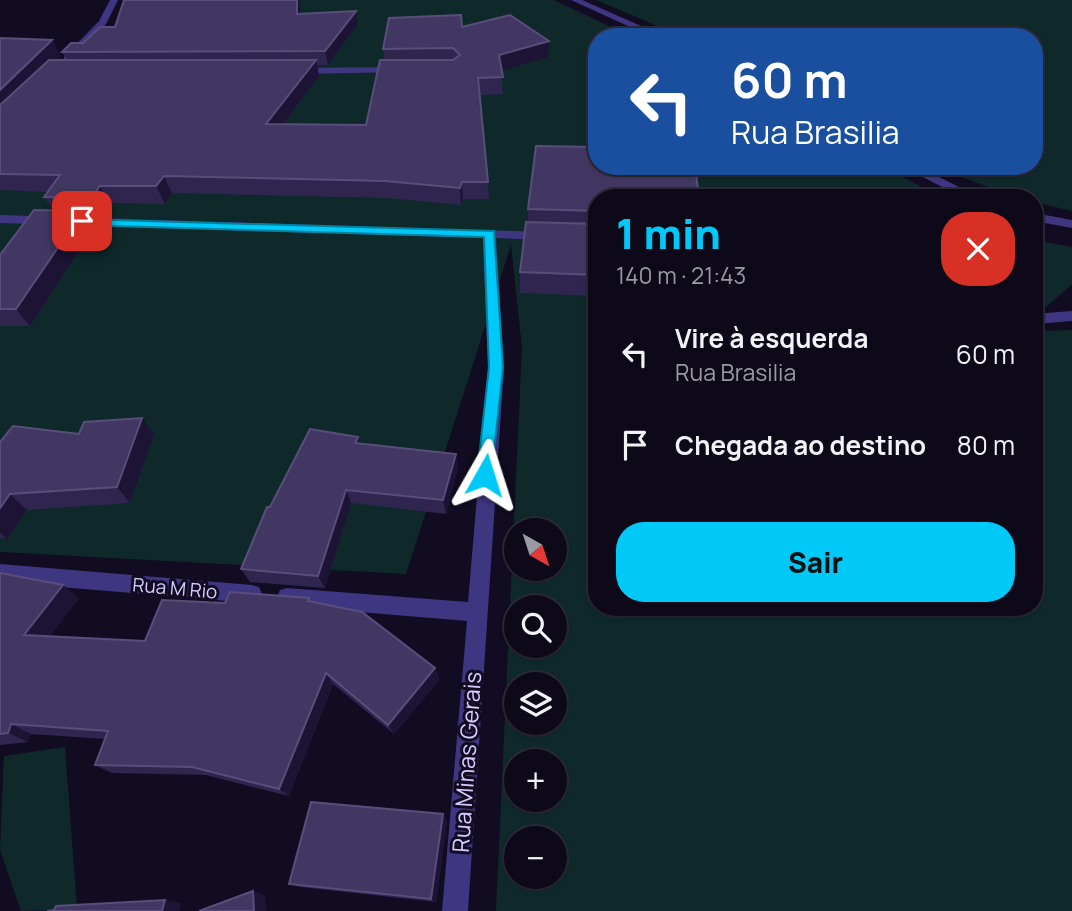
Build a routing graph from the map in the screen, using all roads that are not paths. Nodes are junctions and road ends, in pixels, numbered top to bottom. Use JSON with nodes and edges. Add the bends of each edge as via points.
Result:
{"nodes":[{"id":1,"x":114,"y":0,"type":"edge"},
{"id":2,"x":575,"y":0,"type":"edge"},
{"id":3,"x":640,"y":28,"type":"edge"},
{"id":4,"x":415,"y":70,"type":"edge"},
{"id":5,"x":54,"y":71,"type":"edge"},
{"id":6,"x":282,"y":71,"type":"edge"},
{"id":7,"x":926,"y":175,"type":"edge"},
{"id":8,"x":956,"y":189,"type":"edge"},
{"id":9,"x":0,"y":219,"type":"edge"},
{"id":10,"x":1043,"y":219,"type":"edge"},
{"id":11,"x":1072,"y":224,"type":"edge"},
{"id":12,"x":489,"y":234,"type":"junction"},
{"id":13,"x":565,"y":236,"type":"edge"},
{"id":14,"x":1072,"y":316,"type":"edge"},
{"id":15,"x":1043,"y":318,"type":"edge"},
{"id":16,"x":0,"y":573,"type":"edge"},
{"id":17,"x":476,"y":612,"type":"junction"},
{"id":18,"x":455,"y":911,"type":"edge"}],
"edges":[{"from":1,"to":5,"type":"street","via":[[103,22]]},
{"from":2,"to":3,"type":"street"},
{"from":4,"to":6,"type":"street"},
{"from":7,"to":8,"type":"street"},
{"from":9,"to":12,"type":"street"},
{"from":10,"to":11,"type":"street"},
{"from":12,"to":13,"type":"street"},
{"from":12,"to":17,"type":"street","name":"Rua Minas Gerais","via":[[496,367]]},
{"from":14,"to":15,"type":"street"},
{"from":16,"to":17,"type":"street","name":"Rua M Rio"},
{"from":17,"to":18,"type":"street","name":"Rua Minas Gerais"}]}
